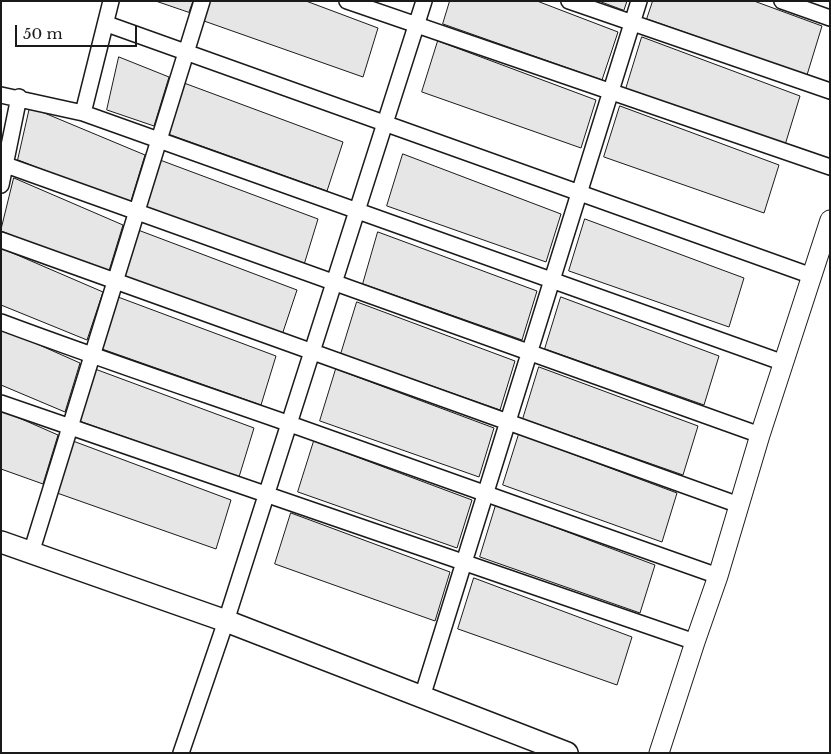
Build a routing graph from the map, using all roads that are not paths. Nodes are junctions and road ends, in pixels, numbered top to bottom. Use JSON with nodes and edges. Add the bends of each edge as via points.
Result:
{"nodes":[{"id":1,"x":112,"y":1,"type":"edge"},
{"id":2,"x":202,"y":1,"type":"edge"},
{"id":3,"x":346,"y":1,"type":"edge"},
{"id":4,"x":424,"y":1,"type":"edge"},
{"id":5,"x":569,"y":1,"type":"edge"},
{"id":6,"x":639,"y":1,"type":"edge"},
{"id":7,"x":782,"y":1,"type":"edge"},
{"id":8,"x":830,"y":18,"type":"edge"},
{"id":9,"x":632,"y":23,"type":"junction"},
{"id":10,"x":107,"y":24,"type":"junction"},
{"id":11,"x":416,"y":25,"type":"junction"},
{"id":12,"x":186,"y":52,"type":"junction"},
{"id":13,"x":830,"y":91,"type":"edge"},
{"id":14,"x":610,"y":92,"type":"junction"},
{"id":15,"x":1,"y":95,"type":"edge"},
{"id":16,"x":19,"y":98,"type":"junction"},
{"id":17,"x":84,"y":113,"type":"junction"},
{"id":18,"x":385,"y":124,"type":"junction"},
{"id":19,"x":159,"y":140,"type":"junction"},
{"id":20,"x":6,"y":165,"type":"junction"},
{"id":21,"x":830,"y":167,"type":"edge"},
{"id":22,"x":1,"y":185,"type":"edge"},
{"id":23,"x":579,"y":193,"type":"junction"},
{"id":24,"x":357,"y":211,"type":"junction"},
{"id":25,"x":137,"y":212,"type":"junction"},
{"id":26,"x":830,"y":220,"type":"edge"},
{"id":27,"x":1,"y":240,"type":"edge"},
{"id":28,"x":812,"y":276,"type":"junction"},
{"id":29,"x":552,"y":280,"type":"junction"},
{"id":30,"x":116,"y":281,"type":"junction"},
{"id":31,"x":334,"y":283,"type":"junction"},
{"id":32,"x":1,"y":322,"type":"edge"},
{"id":33,"x":312,"y":352,"type":"junction"},
{"id":34,"x":529,"y":353,"type":"junction"},
{"id":35,"x":92,"y":356,"type":"junction"},
{"id":36,"x":784,"y":363,"type":"junction"},
{"id":37,"x":1,"y":403,"type":"edge"},
{"id":38,"x":508,"y":422,"type":"junction"},
{"id":39,"x":289,"y":424,"type":"junction"},
{"id":40,"x":70,"y":426,"type":"junction"},
{"id":41,"x":760,"y":435,"type":"junction"},
{"id":42,"x":267,"y":494,"type":"junction"},
{"id":43,"x":484,"y":495,"type":"junction"},
{"id":44,"x":739,"y":505,"type":"junction"},
{"id":45,"x":1,"y":542,"type":"edge"},
{"id":46,"x":31,"y":553,"type":"junction"},
{"id":47,"x":464,"y":562,"type":"junction"},
{"id":48,"x":718,"y":576,"type":"junction"},
{"id":49,"x":226,"y":621,"type":"junction"},
{"id":50,"x":695,"y":642,"type":"junction"},
{"id":51,"x":422,"y":697,"type":"junction"},
{"id":52,"x":181,"y":753,"type":"edge"},
{"id":53,"x":567,"y":753,"type":"edge"},
{"id":54,"x":660,"y":753,"type":"edge"}],
"edges":[{"from":1,"to":10,"type":"street"},
{"from":2,"to":12,"type":"street"},
{"from":3,"to":11,"type":"street"},
{"from":4,"to":11,"type":"street"},
{"from":5,"to":9,"type":"street"},
{"from":6,"to":9,"type":"street"},
{"from":7,"to":8,"type":"street"},
{"from":9,"to":13,"type":"street"},
{"from":9,"to":14,"type":"street"},
{"from":10,"to":12,"type":"street"},
{"from":10,"to":17,"type":"street"},
{"from":11,"to":14,"type":"street"},
{"from":11,"to":18,"type":"street"},
{"from":12,"to":18,"type":"street"},
{"from":12,"to":19,"type":"street"},
{"from":14,"to":21,"type":"street"},
{"from":14,"to":23,"type":"street"},
{"from":15,"to":16,"type":"street"},
{"from":16,"to":17,"type":"street"},
{"from":16,"to":20,"type":"street"},
{"from":17,"to":19,"type":"street"},
{"from":18,"to":23,"type":"street"},
{"from":18,"to":24,"type":"street"},
{"from":19,"to":24,"type":"street"},
{"from":19,"to":25,"type":"street"},
{"from":20,"to":22,"type":"street"},
{"from":20,"to":25,"type":"street"},
{"from":23,"to":28,"type":"street"},
{"from":23,"to":29,"type":"street"},
{"from":24,"to":29,"type":"street"},
{"from":24,"to":31,"type":"street"},
{"from":25,"to":30,"type":"street"},
{"from":25,"to":31,"type":"street"},
{"from":26,"to":28,"type":"street"},
{"from":27,"to":30,"type":"street"},
{"from":28,"to":36,"type":"street"},
{"from":29,"to":34,"type":"street"},
{"from":29,"to":36,"type":"street"},
{"from":30,"to":33,"type":"street"},
{"from":30,"to":35,"type":"street"},
{"from":31,"to":33,"type":"street"},
{"from":31,"to":34,"type":"street"},
{"from":32,"to":35,"type":"street"},
{"from":33,"to":38,"type":"street"},
{"from":33,"to":39,"type":"street"},
{"from":34,"to":38,"type":"street"},
{"from":34,"to":41,"type":"street"},
{"from":35,"to":39,"type":"street"},
{"from":35,"to":40,"type":"street"},
{"from":36,"to":41,"type":"street"},
{"from":37,"to":40,"type":"street"},
{"from":38,"to":43,"type":"street"},
{"from":38,"to":44,"type":"street"},
{"from":39,"to":42,"type":"street"},
{"from":39,"to":43,"type":"street"},
{"from":40,"to":42,"type":"street"},
{"from":40,"to":46,"type":"street"},
{"from":41,"to":44,"type":"street"},
{"from":42,"to":47,"type":"street"},
{"from":42,"to":49,"type":"street"},
{"from":43,"to":47,"type":"street"},
{"from":43,"to":48,"type":"street"},
{"from":44,"to":48,"type":"street"},
{"from":45,"to":46,"type":"main road"},
{"from":46,"to":49,"type":"main road"},
{"from":47,"to":50,"type":"street"},
{"from":47,"to":51,"type":"street"},
{"from":48,"to":50,"type":"street"},
{"from":49,"to":51,"type":"main road"},
{"from":49,"to":52,"type":"street"},
{"from":50,"to":54,"type":"street"},
{"from":51,"to":53,"type":"main road"}]}
